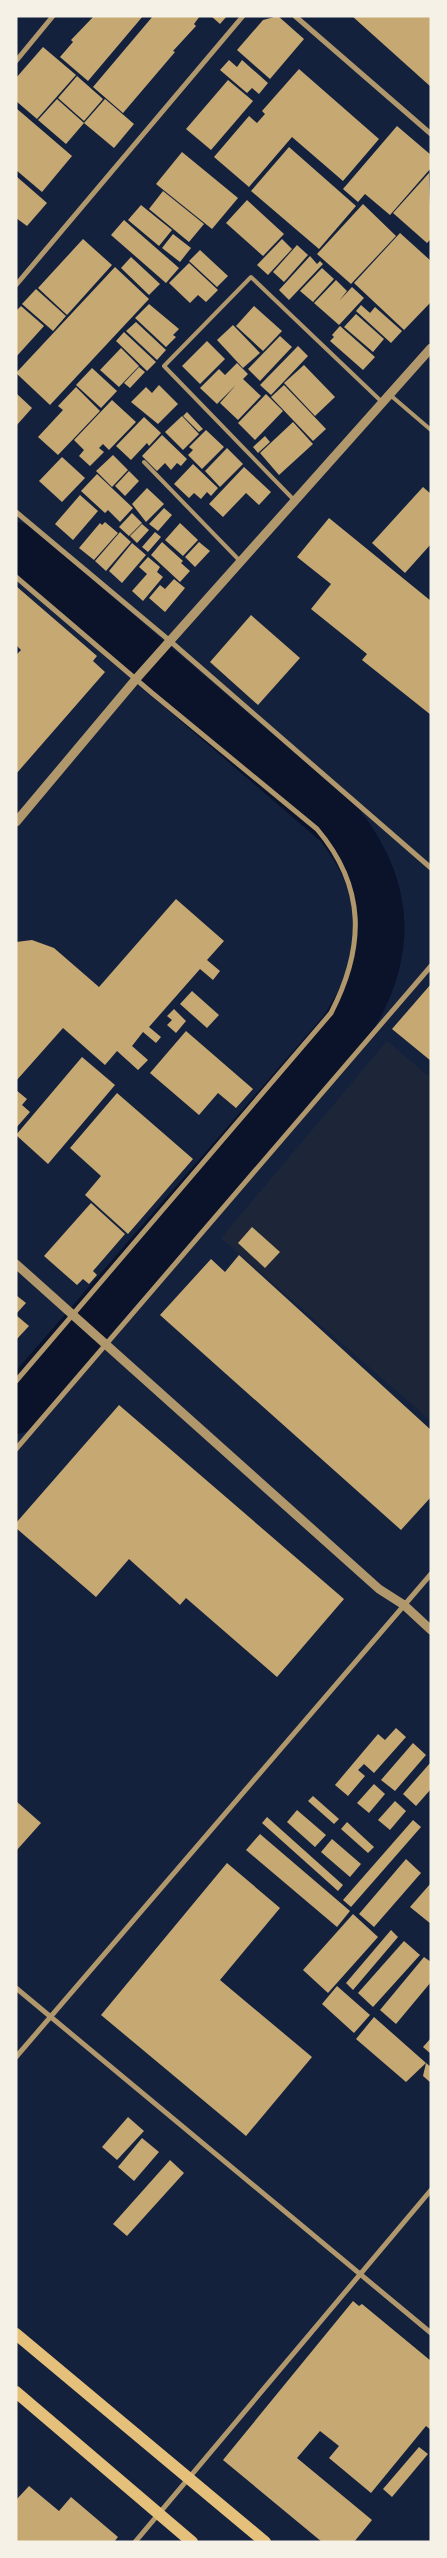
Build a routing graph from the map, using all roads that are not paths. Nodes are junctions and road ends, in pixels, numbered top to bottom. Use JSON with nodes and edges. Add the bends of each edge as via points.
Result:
{"nodes":[{"id":1,"x":53,"y":16,"type":"edge"},
{"id":2,"x":243,"y":16,"type":"edge"},
{"id":3,"x":295,"y":16,"type":"edge"},
{"id":4,"x":16,"y":61,"type":"edge"},
{"id":5,"x":431,"y":134,"type":"edge"},
{"id":6,"x":16,"y":286,"type":"edge"},
{"id":7,"x":431,"y":348,"type":"edge"},
{"id":8,"x":389,"y":394,"type":"junction"},
{"id":9,"x":382,"y":402,"type":"junction"},
{"id":10,"x":431,"y":430,"type":"edge"},
{"id":11,"x":144,"y":462,"type":"dead end"},
{"id":12,"x":295,"y":501,"type":"junction"},
{"id":13,"x":16,"y":512,"type":"edge"},
{"id":14,"x":240,"y":561,"type":"junction"},
{"id":15,"x":16,"y":577,"type":"edge"},
{"id":16,"x":170,"y":641,"type":"junction"},
{"id":17,"x":138,"y":677,"type":"junction"},
{"id":18,"x":16,"y":822,"type":"edge"},
{"id":19,"x":431,"y":868,"type":"edge"},
{"id":20,"x":431,"y":966,"type":"edge"},
{"id":21,"x":16,"y":1264,"type":"edge"},
{"id":22,"x":74,"y":1316,"type":"junction"},
{"id":23,"x":103,"y":1341,"type":"junction"},
{"id":24,"x":16,"y":1381,"type":"edge"},
{"id":25,"x":16,"y":1449,"type":"edge"},
{"id":26,"x":431,"y":1574,"type":"edge"},
{"id":27,"x":404,"y":1605,"type":"junction"},
{"id":28,"x":431,"y":1630,"type":"edge"},
{"id":29,"x":16,"y":1988,"type":"edge"},
{"id":30,"x":51,"y":2016,"type":"junction"},
{"id":31,"x":16,"y":2057,"type":"edge"},
{"id":32,"x":431,"y":2190,"type":"edge"},
{"id":33,"x":360,"y":2274,"type":"junction"},
{"id":34,"x":431,"y":2332,"type":"edge"},
{"id":35,"x":16,"y":2334,"type":"edge"},
{"id":36,"x":16,"y":2392,"type":"edge"},
{"id":37,"x":189,"y":2478,"type":"junction"},
{"id":38,"x":159,"y":2513,"type":"junction"},
{"id":39,"x":135,"y":2542,"type":"edge"},
{"id":40,"x":192,"y":2542,"type":"edge"},
{"id":41,"x":265,"y":2542,"type":"edge"}],
"edges":[{"from":1,"to":4,"type":"street"},
{"from":2,"to":6,"type":"street"},
{"from":3,"to":5,"type":"street"},
{"from":7,"to":8,"type":"street"},
{"from":8,"to":9,"type":"street"},
{"from":8,"to":10,"type":"lane"},
{"from":9,"to":12,"type":"street"},
{"from":9,"to":12,"type":"lane","via":[[251,277],[164,366]]},
{"from":11,"to":14,"type":"lane"},
{"from":12,"to":14,"type":"street"},
{"from":13,"to":16,"type":"street"},
{"from":14,"to":16,"type":"street"},
{"from":15,"to":17,"type":"street"},
{"from":16,"to":17,"type":"street"},
{"from":16,"to":19,"type":"street"},
{"from":17,"to":18,"type":"street"},
{"from":17,"to":22,"type":"street","via":[[317,829],[334,849],[345,870],[354,897],[356,929],[353,958],[332,1013]]},
{"from":20,"to":23,"type":"street"},
{"from":21,"to":22,"type":"street"},
{"from":22,"to":23,"type":"street"},
{"from":22,"to":24,"type":"street"},
{"from":23,"to":25,"type":"street"},
{"from":23,"to":27,"type":"street","via":[[379,1589]]},
{"from":26,"to":27,"type":"street"},
{"from":27,"to":28,"type":"street"},
{"from":27,"to":30,"type":"street"},
{"from":29,"to":30,"type":"street"},
{"from":30,"to":31,"type":"street"},
{"from":30,"to":33,"type":"street"},
{"from":32,"to":33,"type":"street"},
{"from":33,"to":34,"type":"street"},
{"from":33,"to":37,"type":"street"},
{"from":35,"to":37,"type":"main road"},
{"from":36,"to":38,"type":"main road"},
{"from":37,"to":38,"type":"street"},
{"from":37,"to":41,"type":"main road"},
{"from":38,"to":39,"type":"street"},
{"from":38,"to":40,"type":"main road"}]}
